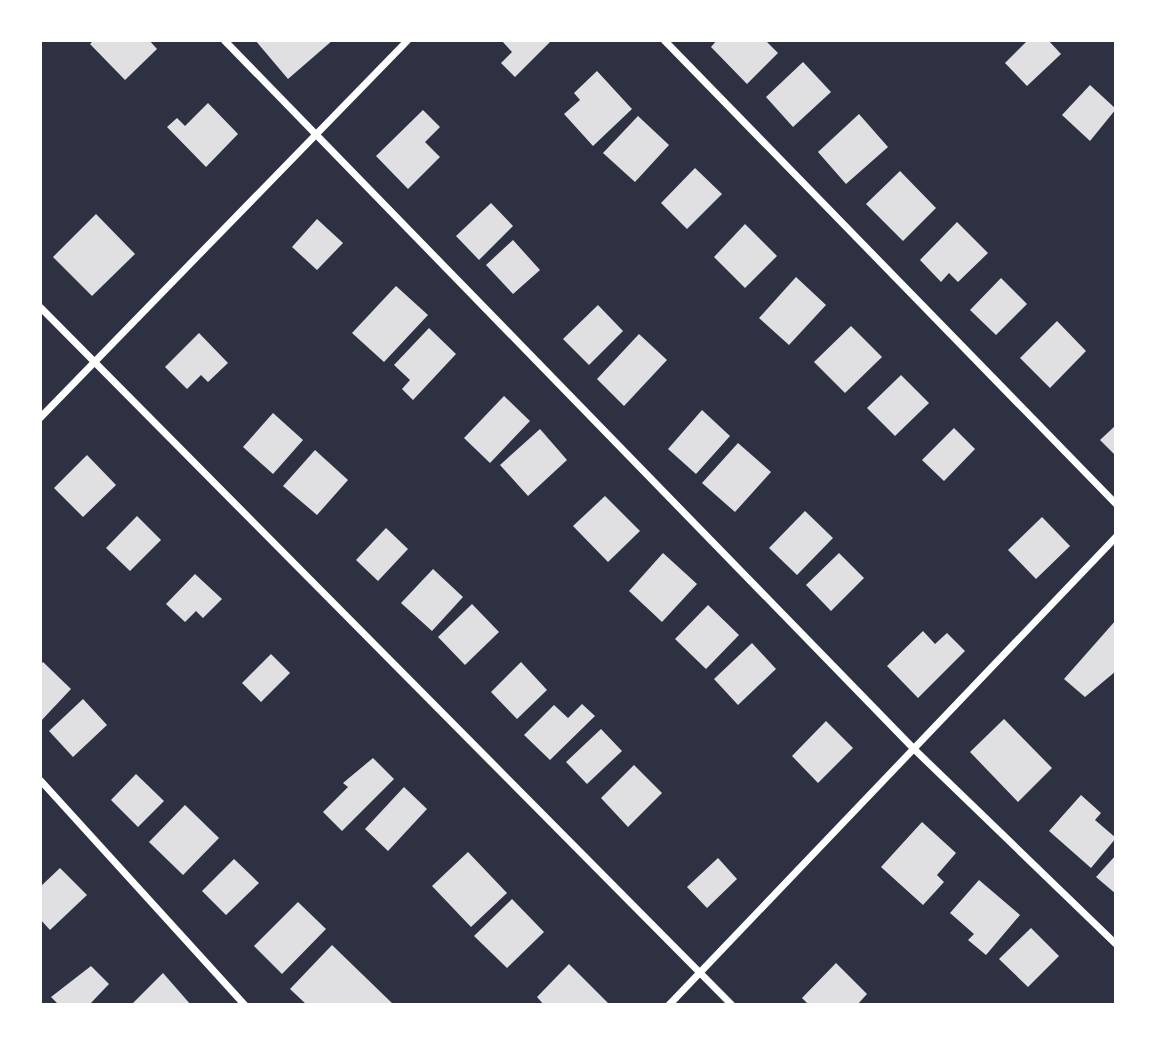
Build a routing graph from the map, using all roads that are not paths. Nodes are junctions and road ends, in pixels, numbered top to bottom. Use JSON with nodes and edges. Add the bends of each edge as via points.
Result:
{"nodes":[{"id":1,"x":224,"y":40,"type":"edge"},
{"id":2,"x":407,"y":40,"type":"edge"},
{"id":3,"x":664,"y":40,"type":"edge"},
{"id":4,"x":316,"y":138,"type":"junction"},
{"id":5,"x":40,"y":307,"type":"edge"},
{"id":6,"x":92,"y":361,"type":"junction"},
{"id":7,"x":40,"y":417,"type":"edge"},
{"id":8,"x":1116,"y":504,"type":"edge"},
{"id":9,"x":1116,"y":536,"type":"edge"},
{"id":10,"x":914,"y":749,"type":"junction"},
{"id":11,"x":40,"y":779,"type":"edge"},
{"id":12,"x":1116,"y":944,"type":"edge"},
{"id":13,"x":698,"y":972,"type":"junction"},
{"id":14,"x":245,"y":1005,"type":"edge"},
{"id":15,"x":668,"y":1005,"type":"edge"},
{"id":16,"x":732,"y":1005,"type":"edge"}],
"edges":[{"from":1,"to":4,"type":"street"},
{"from":2,"to":4,"type":"street"},
{"from":3,"to":8,"type":"street"},
{"from":4,"to":6,"type":"street"},
{"from":4,"to":10,"type":"street"},
{"from":5,"to":6,"type":"street"},
{"from":6,"to":7,"type":"street"},
{"from":6,"to":13,"type":"street"},
{"from":9,"to":10,"type":"street"},
{"from":10,"to":12,"type":"street"},
{"from":10,"to":13,"type":"street"},
{"from":11,"to":14,"type":"street"},
{"from":13,"to":15,"type":"street"},
{"from":13,"to":16,"type":"street"}]}
